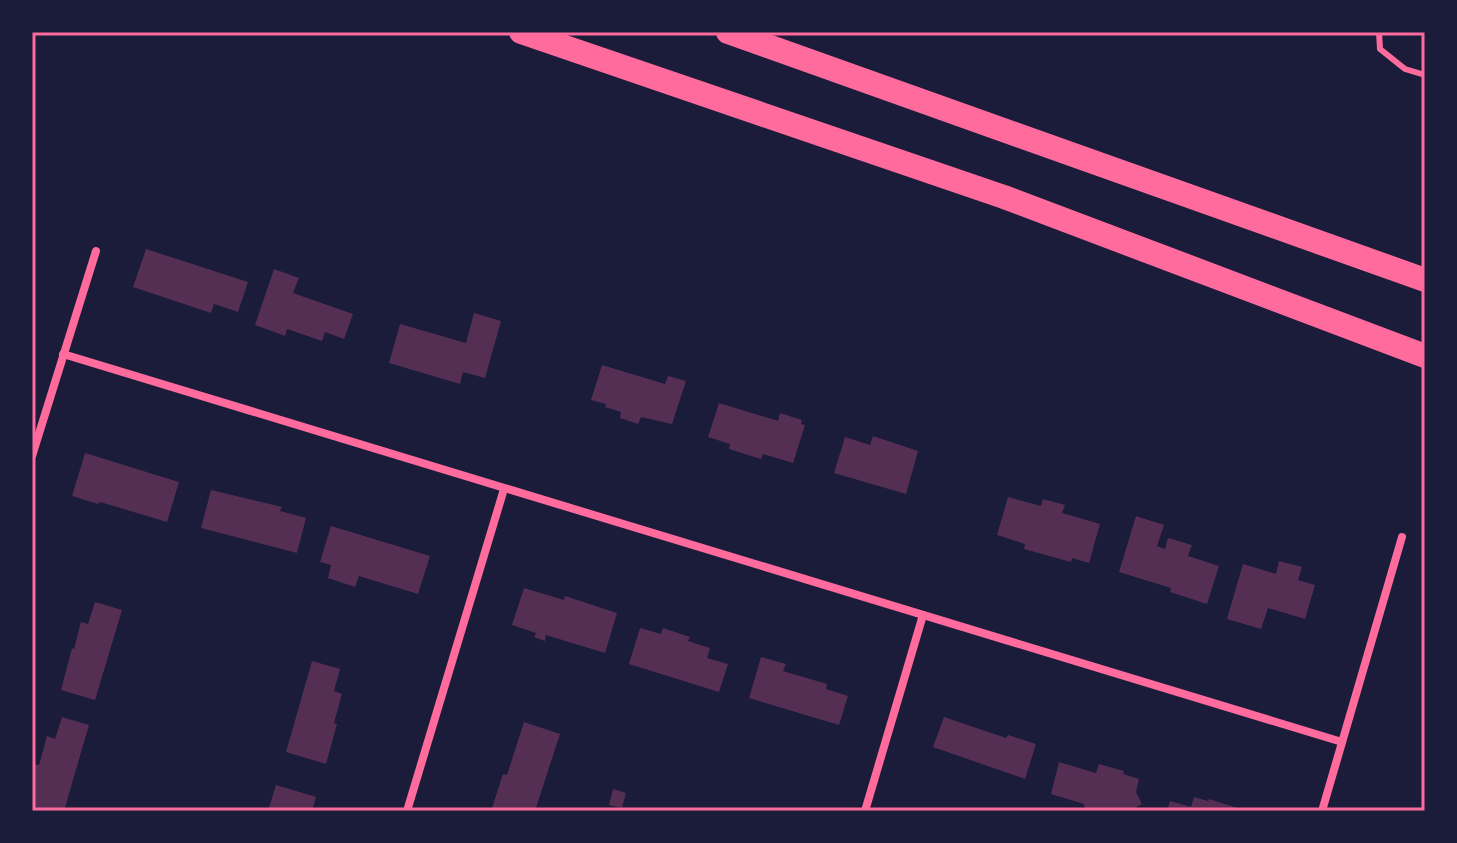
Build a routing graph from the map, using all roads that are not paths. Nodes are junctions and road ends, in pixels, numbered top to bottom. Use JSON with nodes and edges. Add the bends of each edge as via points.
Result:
{"nodes":[{"id":1,"x":521,"y":32,"type":"edge"},
{"id":2,"x":728,"y":32,"type":"edge"},
{"id":3,"x":1379,"y":32,"type":"edge"},
{"id":4,"x":1425,"y":75,"type":"edge"},
{"id":5,"x":96,"y":251,"type":"dead end"},
{"id":6,"x":1425,"y":280,"type":"edge"},
{"id":7,"x":63,"y":354,"type":"junction"},
{"id":8,"x":1425,"y":356,"type":"edge"},
{"id":9,"x":32,"y":456,"type":"edge"},
{"id":10,"x":504,"y":489,"type":"junction"},
{"id":11,"x":1402,"y":537,"type":"dead end"},
{"id":12,"x":923,"y":615,"type":"junction"},
{"id":13,"x":1342,"y":742,"type":"junction"},
{"id":14,"x":407,"y":811,"type":"edge"},
{"id":15,"x":865,"y":811,"type":"edge"},
{"id":16,"x":1322,"y":811,"type":"edge"}],
"edges":[{"from":1,"to":8,"type":"highway","via":[[1004,197]]},
{"from":2,"to":6,"type":"highway"},
{"from":3,"to":4,"type":"lane","via":[[1380,49],[1405,69]]},
{"from":5,"to":7,"type":"street"},
{"from":7,"to":9,"type":"street"},
{"from":7,"to":10,"type":"street"},
{"from":10,"to":12,"type":"street"},
{"from":10,"to":14,"type":"street"},
{"from":11,"to":13,"type":"street"},
{"from":12,"to":13,"type":"street"},
{"from":12,"to":15,"type":"street"},
{"from":13,"to":16,"type":"street"}]}
